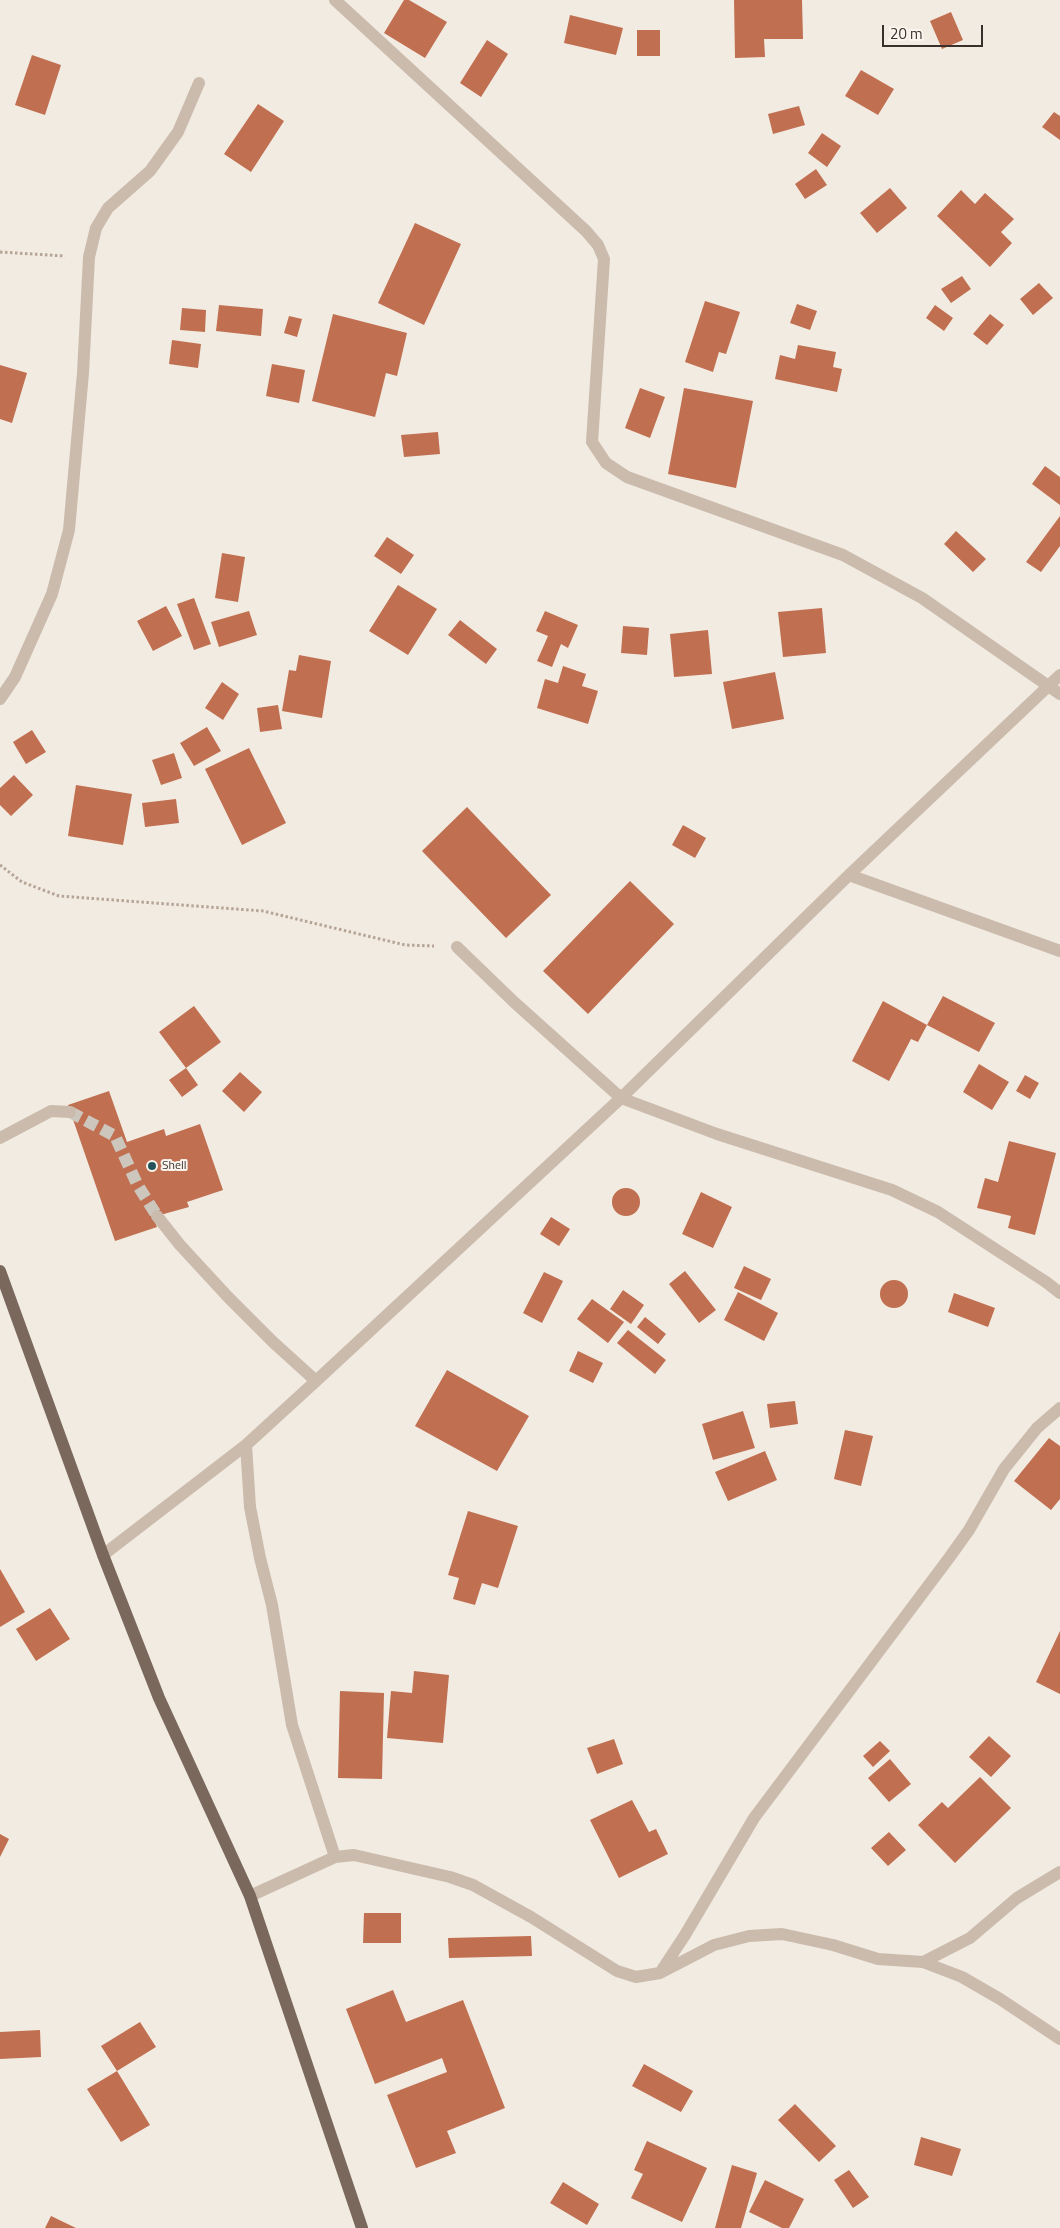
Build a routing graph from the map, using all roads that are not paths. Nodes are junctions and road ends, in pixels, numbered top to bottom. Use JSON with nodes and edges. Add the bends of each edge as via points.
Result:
{"nodes":[{"id":1,"x":335,"y":0,"type":"edge"},
{"id":2,"x":199,"y":83,"type":"dead end"},
{"id":3,"x":1060,"y":676,"type":"edge"},
{"id":4,"x":1049,"y":687,"type":"junction"},
{"id":5,"x":1060,"y":694,"type":"edge"},
{"id":6,"x":0,"y":698,"type":"edge"},
{"id":7,"x":849,"y":875,"type":"junction"},
{"id":8,"x":457,"y":947,"type":"road end"},
{"id":9,"x":1060,"y":951,"type":"edge"},
{"id":10,"x":621,"y":1098,"type":"junction"},
{"id":11,"x":70,"y":1112,"type":"tunnel mouth"},
{"id":12,"x":0,"y":1138,"type":"edge"},
{"id":13,"x":157,"y":1216,"type":"tunnel mouth"},
{"id":14,"x":0,"y":1271,"type":"edge"},
{"id":15,"x":1060,"y":1293,"type":"edge"},
{"id":16,"x":316,"y":1381,"type":"junction"},
{"id":17,"x":1060,"y":1408,"type":"edge"},
{"id":18,"x":246,"y":1445,"type":"junction"},
{"id":19,"x":103,"y":1555,"type":"junction"},
{"id":20,"x":334,"y":1857,"type":"junction"},
{"id":21,"x":1060,"y":1872,"type":"edge"},
{"id":22,"x":250,"y":1896,"type":"junction"},
{"id":23,"x":923,"y":1962,"type":"junction"},
{"id":24,"x":660,"y":1973,"type":"junction"},
{"id":25,"x":1060,"y":2039,"type":"edge"},
{"id":26,"x":362,"y":2228,"type":"edge"}],
"edges":[{"from":1,"to":4,"type":"street","via":[[598,245],[604,259],[592,442],[606,464],[627,477],[843,555],[922,598]]},
{"from":2,"to":6,"type":"street","via":[[178,132],[150,170],[108,208],[96,228],[88,257],[70,530],[52,594],[15,677]]},
{"from":3,"to":4,"type":"street"},
{"from":4,"to":5,"type":"street"},
{"from":4,"to":7,"type":"street"},
{"from":7,"to":9,"type":"street"},
{"from":7,"to":10,"type":"street"},
{"from":8,"to":10,"type":"street"},
{"from":10,"to":15,"type":"street","via":[[717,1134],[892,1190],[938,1212]]},
{"from":10,"to":16,"type":"street"},
{"from":11,"to":12,"type":"street","via":[[51,1112]]},
{"from":13,"to":16,"type":"street","via":[[228,1297]]},
{"from":14,"to":19,"type":"main road"},
{"from":16,"to":18,"type":"street"},
{"from":17,"to":24,"type":"street","via":[[1038,1428],[1004,1469],[959,1544],[754,1818],[686,1935]]},
{"from":18,"to":19,"type":"street"},
{"from":18,"to":20,"type":"street","via":[[250,1507],[272,1604],[292,1725]]},
{"from":19,"to":22,"type":"main road","via":[[159,1698]]},
{"from":20,"to":22,"type":"street"},
{"from":20,"to":24,"type":"street","via":[[354,1855],[472,1885],[531,1917],[616,1971],[636,1977]]},
{"from":21,"to":23,"type":"street","via":[[1017,1898],[970,1938]]},
{"from":22,"to":26,"type":"main road"},
{"from":23,"to":24,"type":"street","via":[[878,1959],[782,1934],[749,1936],[714,1945]]},
{"from":23,"to":25,"type":"street","via":[[962,1977]]}]}
